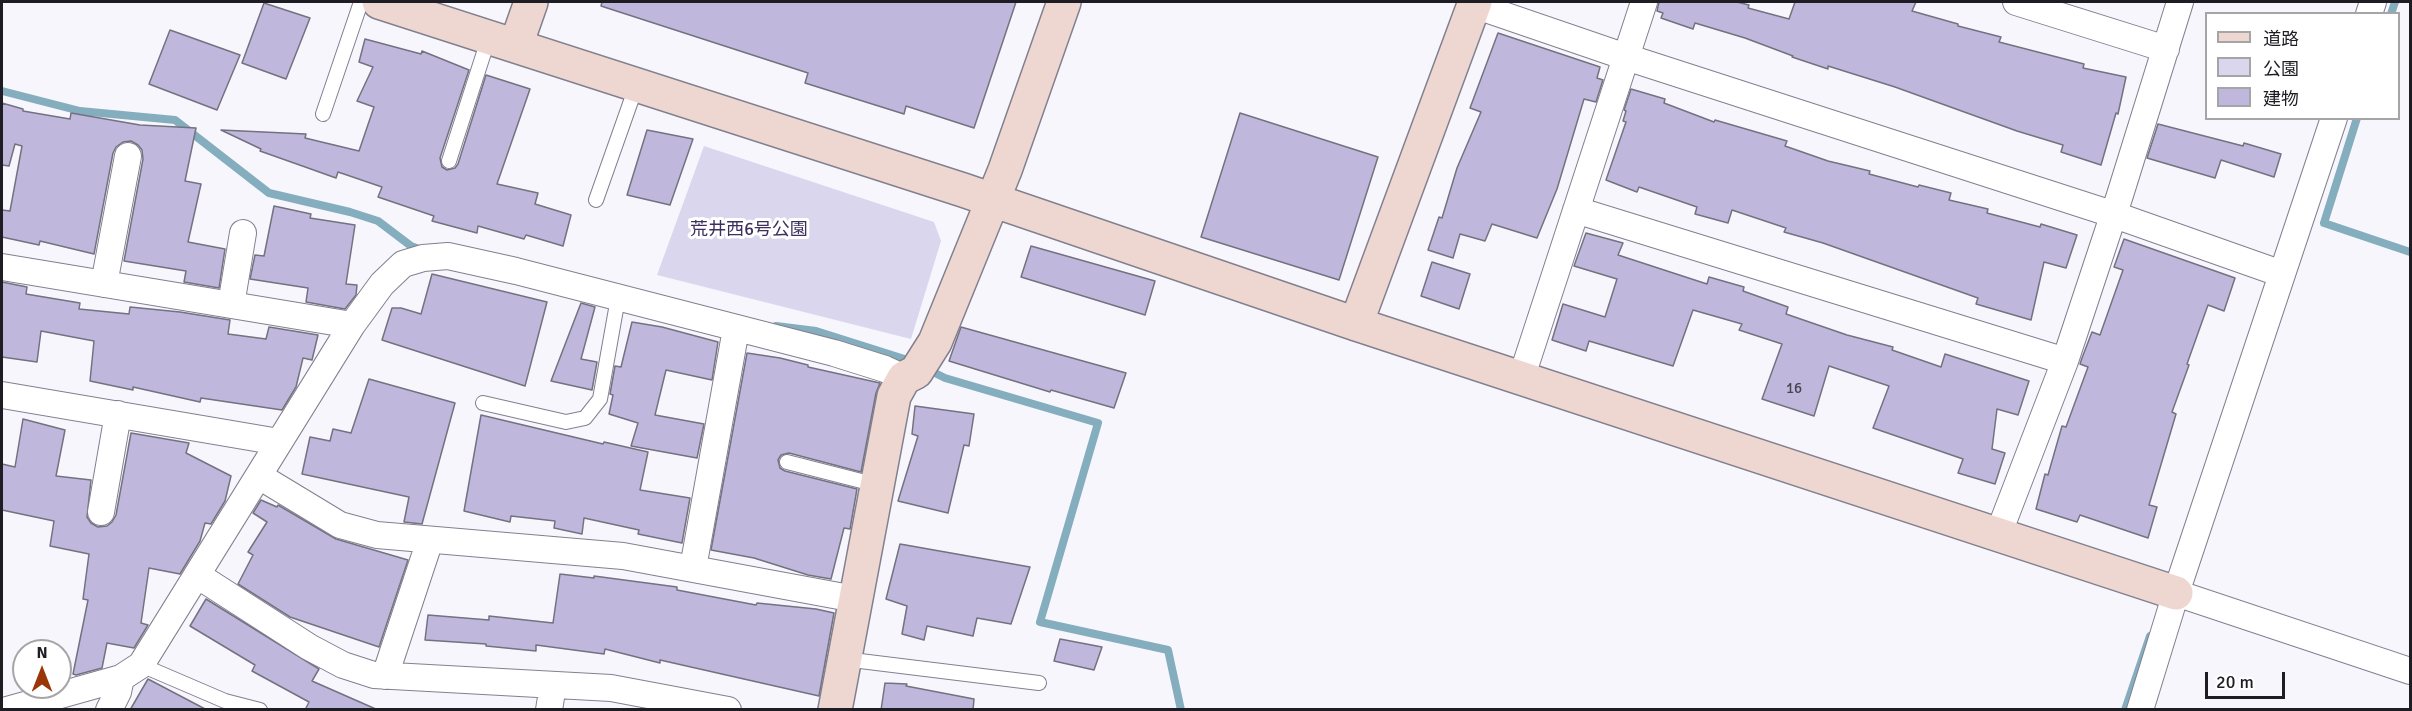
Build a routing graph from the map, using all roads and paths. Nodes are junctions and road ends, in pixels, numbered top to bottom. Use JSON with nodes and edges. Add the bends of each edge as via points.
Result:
{"nodes":[{"id":1,"x":361,"y":2,"type":"edge"},
{"id":2,"x":379,"y":2,"type":"edge"},
{"id":3,"x":531,"y":2,"type":"edge"},
{"id":4,"x":1064,"y":2,"type":"edge"},
{"id":5,"x":1644,"y":2,"type":"edge"},
{"id":6,"x":2016,"y":2,"type":"edge"},
{"id":7,"x":2180,"y":2,"type":"edge"},
{"id":8,"x":1475,"y":3,"type":"edge"},
{"id":9,"x":503,"y":41,"type":"junction"},
{"id":10,"x":2166,"y":49,"type":"junction"},
{"id":11,"x":1626,"y":57,"type":"junction"},
{"id":12,"x":638,"y":84,"type":"junction"},
{"id":13,"x":323,"y":114,"type":"dead end"},
{"id":14,"x":2333,"y":120,"type":"edge"},
{"id":15,"x":128,"y":156,"type":"dead end"},
{"id":16,"x":449,"y":161,"type":"dead end"},
{"id":17,"x":596,"y":200,"type":"dead end"},
{"id":18,"x":992,"y":201,"type":"junction"},
{"id":19,"x":1576,"y":210,"type":"junction"},
{"id":20,"x":2112,"y":214,"type":"junction"},
{"id":21,"x":242,"y":231,"type":"dead end"},
{"id":22,"x":2,"y":267,"type":"edge"},
{"id":23,"x":2282,"y":274,"type":"junction"},
{"id":24,"x":104,"y":284,"type":"junction"},
{"id":25,"x":618,"y":298,"type":"junction"},
{"id":26,"x":231,"y":305,"type":"junction"},
{"id":27,"x":1356,"y":324,"type":"junction"},
{"id":28,"x":352,"y":325,"type":"junction"},
{"id":29,"x":736,"y":329,"type":"junction"},
{"id":30,"x":2065,"y":361,"type":"junction"},
{"id":31,"x":916,"y":369,"type":"junction"},
{"id":32,"x":1521,"y":379,"type":"junction"},
{"id":33,"x":2,"y":395,"type":"edge"},
{"id":34,"x":483,"y":403,"type":"dead end"},
{"id":35,"x":118,"y":414,"type":"junction"},
{"id":36,"x":279,"y":442,"type":"junction"},
{"id":37,"x":787,"y":462,"type":"dead end"},
{"id":38,"x":259,"y":476,"type":"junction"},
{"id":39,"x":877,"y":485,"type":"junction"},
{"id":40,"x":102,"y":512,"type":"dead end"},
{"id":41,"x":1998,"y":535,"type":"junction"},
{"id":42,"x":430,"y":540,"type":"junction"},
{"id":43,"x":693,"y":568,"type":"junction"},
{"id":44,"x":197,"y":575,"type":"junction"},
{"id":45,"x":2176,"y":593,"type":"junction"},
{"id":46,"x":855,"y":599,"type":"junction"},
{"id":47,"x":844,"y":659,"type":"junction"},
{"id":48,"x":131,"y":671,"type":"junction"},
{"id":49,"x":2410,"y":671,"type":"edge"},
{"id":50,"x":385,"y":676,"type":"junction"},
{"id":51,"x":1039,"y":683,"type":"dead end"},
{"id":52,"x":551,"y":697,"type":"edge"},
{"id":53,"x":7,"y":710,"type":"edge"},
{"id":54,"x":109,"y":710,"type":"edge"},
{"id":55,"x":260,"y":710,"type":"edge"},
{"id":56,"x":728,"y":710,"type":"edge"},
{"id":57,"x":835,"y":710,"type":"edge"},
{"id":58,"x":2140,"y":710,"type":"edge"}],
"edges":[{"from":1,"to":13,"type":"lane"},
{"from":2,"to":9,"type":"street"},
{"from":3,"to":9,"type":"street"},
{"from":4,"to":18,"type":"street"},
{"from":5,"to":11,"type":"street"},
{"from":6,"to":10,"type":"street"},
{"from":7,"to":10,"type":"street"},
{"from":8,"to":11,"type":"street"},
{"from":8,"to":27,"type":"street"},
{"from":9,"to":12,"type":"street"},
{"from":9,"to":16,"type":"lane"},
{"from":10,"to":20,"type":"street"},
{"from":11,"to":19,"type":"street"},
{"from":11,"to":20,"type":"street"},
{"from":12,"to":17,"type":"lane"},
{"from":12,"to":18,"type":"street"},
{"from":14,"to":23,"type":"street"},
{"from":15,"to":24,"type":"street"},
{"from":18,"to":27,"type":"street"},
{"from":18,"to":31,"type":"street","via":[[935,342]]},
{"from":19,"to":30,"type":"street"},
{"from":19,"to":32,"type":"street"},
{"from":20,"to":23,"type":"street"},
{"from":20,"to":30,"type":"street"},
{"from":21,"to":26,"type":"street"},
{"from":22,"to":24,"type":"street"},
{"from":23,"to":45,"type":"street"},
{"from":24,"to":26,"type":"street"},
{"from":25,"to":28,"type":"street","via":[[448,256],[423,258],[404,264],[382,284]]},
{"from":25,"to":29,"type":"street"},
{"from":25,"to":34,"type":"lane","via":[[600,399],[585,418],[566,422]]},
{"from":26,"to":28,"type":"street"},
{"from":27,"to":32,"type":"street"},
{"from":28,"to":36,"type":"street"},
{"from":29,"to":31,"type":"street","via":[[885,369]]},
{"from":29,"to":43,"type":"street"},
{"from":30,"to":41,"type":"street"},
{"from":31,"to":39,"type":"street","via":[[894,396]]},
{"from":32,"to":41,"type":"street"},
{"from":33,"to":35,"type":"street"},
{"from":35,"to":36,"type":"street"},
{"from":35,"to":40,"type":"street"},
{"from":36,"to":38,"type":"street"},
{"from":37,"to":39,"type":"lane"},
{"from":38,"to":42,"type":"street","via":[[340,525],[377,535]]},
{"from":38,"to":44,"type":"street"},
{"from":39,"to":46,"type":"street"},
{"from":41,"to":45,"type":"street"},
{"from":42,"to":43,"type":"street","via":[[623,556]]},
{"from":42,"to":50,"type":"street"},
{"from":43,"to":46,"type":"street"},
{"from":44,"to":48,"type":"street"},
{"from":44,"to":50,"type":"street","via":[[309,647],[343,665]]},
{"from":45,"to":49,"type":"street"},
{"from":45,"to":58,"type":"street"},
{"from":46,"to":47,"type":"street"},
{"from":47,"to":51,"type":"lane"},
{"from":47,"to":57,"type":"street"},
{"from":48,"to":53,"type":"street"},
{"from":48,"to":54,"type":"street"},
{"from":48,"to":55,"type":"lane"},
{"from":50,"to":52,"type":"street"},
{"from":52,"to":56,"type":"street","via":[[611,688]]}]}
